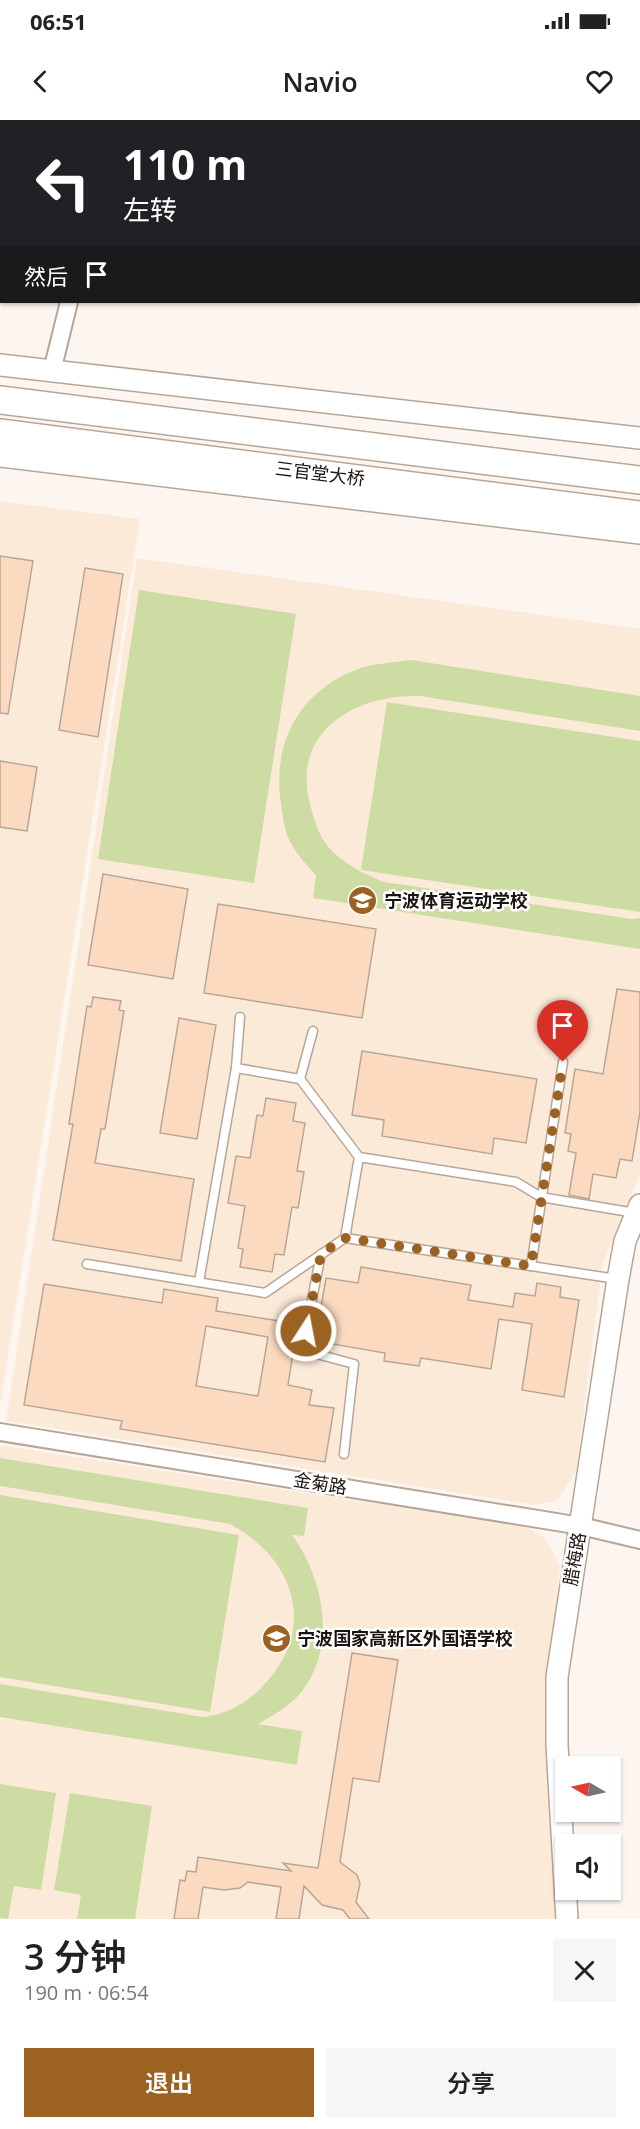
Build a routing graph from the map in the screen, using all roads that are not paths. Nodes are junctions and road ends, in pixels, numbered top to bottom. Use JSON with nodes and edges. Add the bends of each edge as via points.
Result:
{"nodes":[{"id":1,"x":69,"y":303,"type":"edge"},
{"id":2,"x":0,"y":365,"type":"edge"},
{"id":3,"x":52,"y":371,"type":"junction"},
{"id":4,"x":0,"y":400,"type":"edge"},
{"id":5,"x":0,"y":433,"type":"edge"},
{"id":6,"x":640,"y":438,"type":"edge"},
{"id":7,"x":0,"y":456,"type":"edge"},
{"id":8,"x":640,"y":480,"type":"edge"},
{"id":9,"x":640,"y":514,"type":"edge"},
{"id":10,"x":640,"y":533,"type":"edge"},
{"id":11,"x":240,"y":1017,"type":"dead end"},
{"id":12,"x":313,"y":1031,"type":"dead end"},
{"id":13,"x":563,"y":1062,"type":"dead end"},
{"id":14,"x":236,"y":1068,"type":"junction"},
{"id":15,"x":300,"y":1080,"type":"junction"},
{"id":16,"x":359,"y":1157,"type":"junction"},
{"id":17,"x":542,"y":1197,"type":"junction"},
{"id":18,"x":638,"y":1209,"type":"edge"},
{"id":19,"x":345,"y":1238,"type":"junction"},
{"id":20,"x":321,"y":1254,"type":"junction"},
{"id":21,"x":87,"y":1264,"type":"dead end"},
{"id":22,"x":531,"y":1266,"type":"junction"},
{"id":23,"x":618,"y":1279,"type":"junction"},
{"id":24,"x":200,"y":1282,"type":"junction"},
{"id":25,"x":0,"y":1432,"type":"edge"},
{"id":26,"x":344,"y":1454,"type":"dead end"},
{"id":27,"x":580,"y":1526,"type":"junction"},
{"id":28,"x":640,"y":1540,"type":"edge"},
{"id":29,"x":567,"y":1919,"type":"edge"}],
"edges":[{"from":1,"to":3,"type":"street"},
{"from":2,"to":3,"type":"street"},
{"from":3,"to":6,"type":"street"},
{"from":4,"to":8,"type":"main road","name":"三官堂大桥"},
{"from":5,"to":9,"type":"main road","name":"三官堂大桥"},
{"from":7,"to":10,"type":"street"},
{"from":11,"to":14,"type":"lane"},
{"from":12,"to":15,"type":"lane"},
{"from":13,"to":17,"type":"lane"},
{"from":14,"to":15,"type":"lane"},
{"from":14,"to":24,"type":"lane"},
{"from":15,"to":16,"type":"lane"},
{"from":16,"to":17,"type":"lane","via":[[516,1182]]},
{"from":16,"to":19,"type":"lane"},
{"from":17,"to":18,"type":"lane"},
{"from":17,"to":22,"type":"lane"},
{"from":18,"to":23,"type":"street","name":"腊梅路"},
{"from":19,"to":20,"type":"lane"},
{"from":19,"to":22,"type":"lane"},
{"from":20,"to":24,"type":"lane","via":[[265,1293]]},
{"from":20,"to":26,"type":"lane","via":[[302,1350],[354,1364]]},
{"from":21,"to":24,"type":"lane"},
{"from":22,"to":23,"type":"lane"},
{"from":23,"to":27,"type":"street","name":"腊梅路"},
{"from":25,"to":27,"type":"street","name":"金菊路"},
{"from":27,"to":28,"type":"street","name":"金菊路"},
{"from":27,"to":29,"type":"street","name":"腊梅路","via":[[557,1677]]}]}
